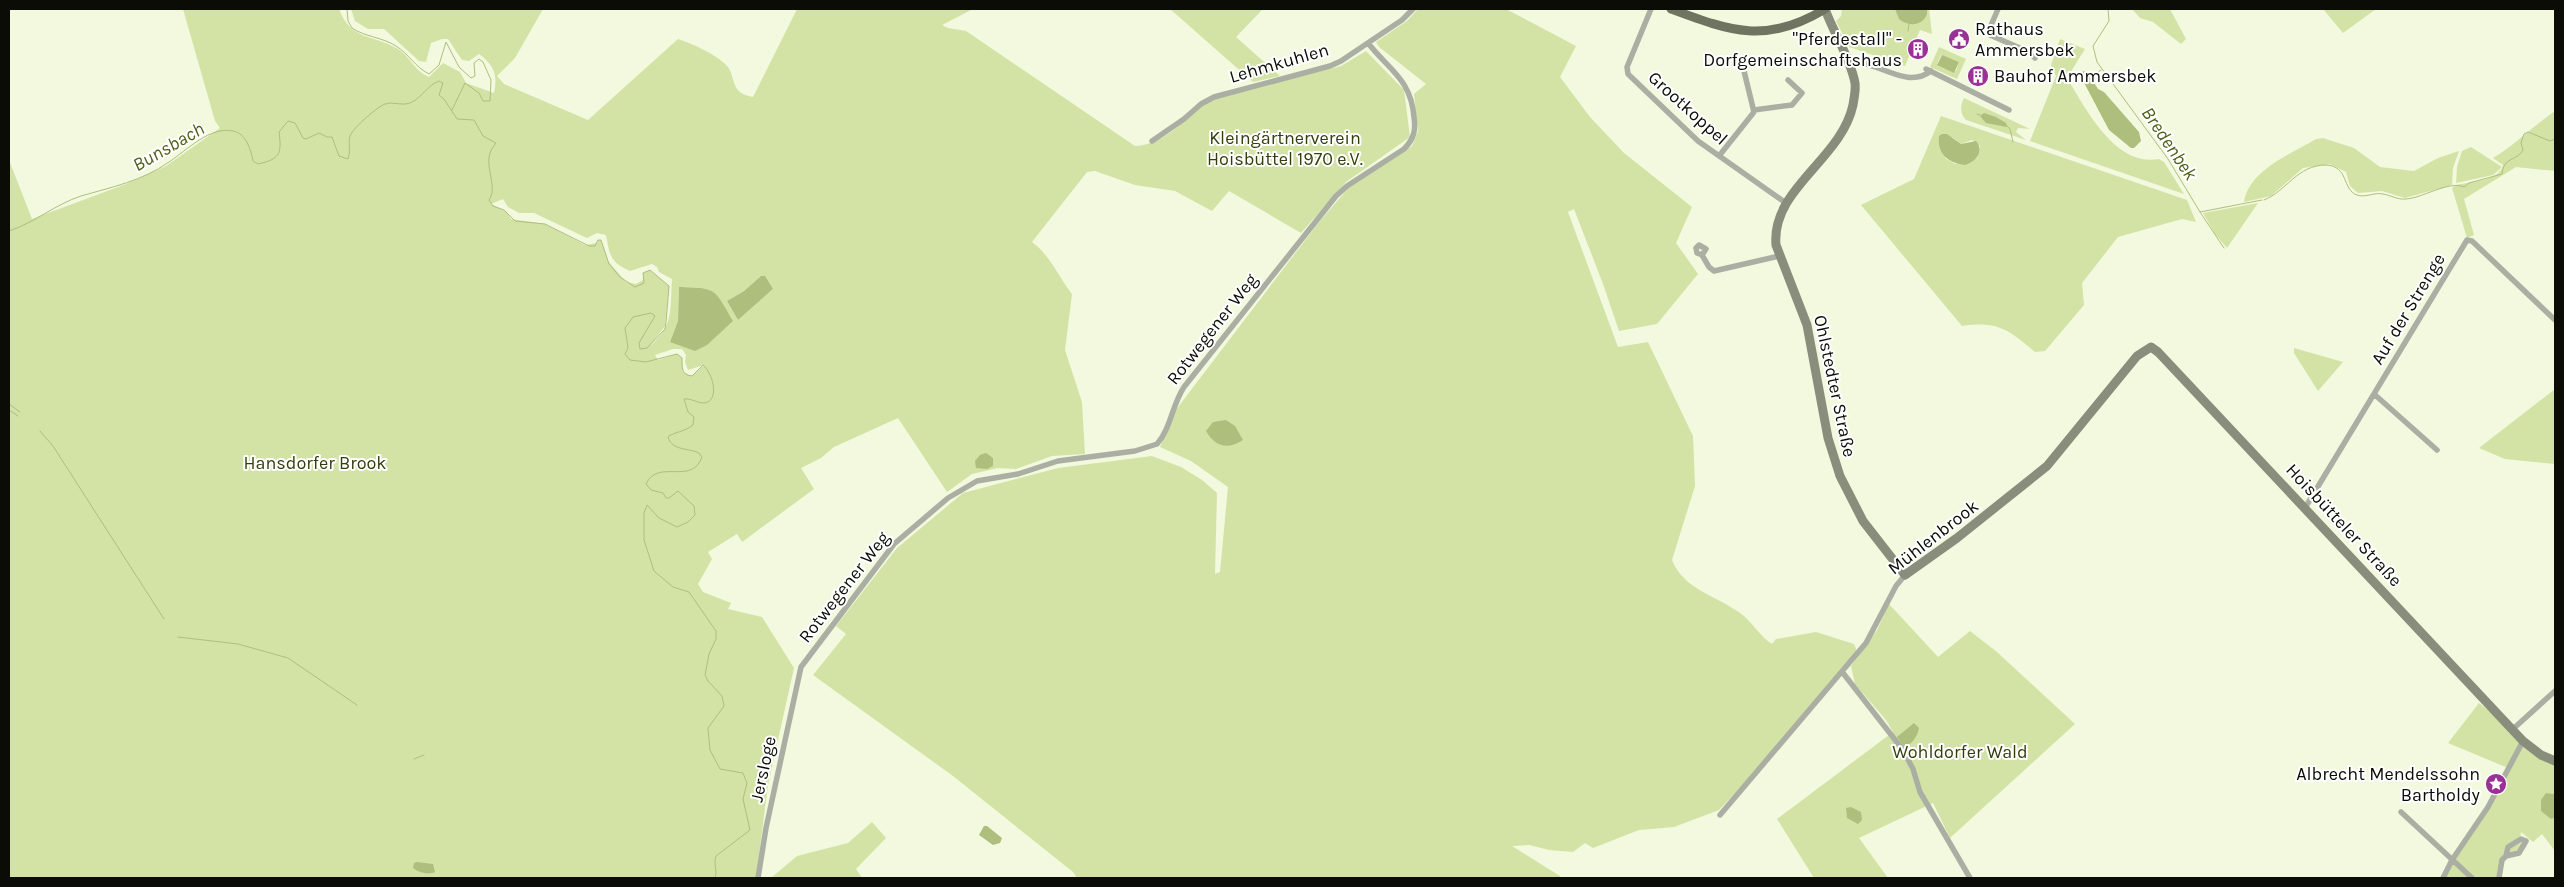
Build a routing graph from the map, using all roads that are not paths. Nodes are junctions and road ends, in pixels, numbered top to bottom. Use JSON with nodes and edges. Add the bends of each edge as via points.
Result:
{"nodes":[{"id":1,"x":1413,"y":9,"type":"edge"},
{"id":2,"x":1651,"y":9,"type":"edge"},
{"id":3,"x":1671,"y":9,"type":"edge"},
{"id":4,"x":1825,"y":9,"type":"edge"},
{"id":5,"x":1998,"y":9,"type":"edge"},
{"id":6,"x":1368,"y":43,"type":"junction"},
{"id":7,"x":2035,"y":58,"type":"dead end"},
{"id":8,"x":1849,"y":63,"type":"junction"},
{"id":9,"x":1744,"y":71,"type":"dead end"},
{"id":10,"x":1788,"y":80,"type":"dead end"},
{"id":11,"x":1754,"y":110,"type":"junction"},
{"id":12,"x":2008,"y":110,"type":"dead end"},
{"id":13,"x":1152,"y":141,"type":"dead end"},
{"id":14,"x":1719,"y":156,"type":"junction"},
{"id":15,"x":1786,"y":203,"type":"junction"},
{"id":16,"x":1702,"y":255,"type":"dead end"},
{"id":17,"x":1778,"y":256,"type":"junction"},
{"id":18,"x":2555,"y":320,"type":"edge"},
{"id":19,"x":2148,"y":348,"type":"joint"},
{"id":20,"x":2374,"y":394,"type":"junction"},
{"id":21,"x":2437,"y":450,"type":"dead end"},
{"id":22,"x":2305,"y":508,"type":"junction"},
{"id":23,"x":1905,"y":575,"type":"junction"},
{"id":24,"x":801,"y":667,"type":"joint"},
{"id":25,"x":1843,"y":673,"type":"junction"},
{"id":26,"x":2555,"y":691,"type":"edge"},
{"id":27,"x":2513,"y":729,"type":"junction"},
{"id":28,"x":2523,"y":740,"type":"junction"},
{"id":29,"x":2555,"y":760,"type":"edge"},
{"id":30,"x":2401,"y":812,"type":"dead end"},
{"id":31,"x":1720,"y":815,"type":"dead end"},
{"id":32,"x":2506,"y":856,"type":"dead end"},
{"id":33,"x":2452,"y":860,"type":"junction"},
{"id":34,"x":758,"y":878,"type":"edge"},
{"id":35,"x":1970,"y":878,"type":"edge"},
{"id":36,"x":2443,"y":878,"type":"edge"},
{"id":37,"x":2472,"y":878,"type":"edge"},
{"id":38,"x":2499,"y":878,"type":"edge"}],
"edges":[{"from":1,"to":6,"type":"street","name":"Lehmkuhlen"},
{"from":2,"to":14,"type":"street","name":"Grootkoppel","via":[[1626,71],[1670,116]]},
{"from":3,"to":4,"type":"main road","via":[[1722,26],[1755,32],[1789,26]]},
{"from":4,"to":8,"type":"street","name":"Ohlstedter Straße"},
{"from":5,"to":7,"type":"street","via":[[1990,35],[2029,52]]},
{"from":6,"to":13,"type":"street","name":"Lehmkuhlen","via":[[1330,66],[1206,100]]},
{"from":6,"to":24,"type":"street","name":"Rotwegener Weg","via":[[1410,91],[1415,128],[1412,139],[1336,196],[1184,387],[1157,444],[1135,451],[1058,461],[1018,474],[977,481],[956,492],[888,550]]},
{"from":8,"to":12,"type":"street","via":[[1862,62],[1906,78],[1926,75],[1928,70]]},
{"from":8,"to":15,"type":"street","name":"Ohlstedter Straße","via":[[1855,92],[1844,132]]},
{"from":9,"to":11,"type":"street"},
{"from":10,"to":11,"type":"street","via":[[1802,93],[1792,105]]},
{"from":11,"to":14,"type":"street"},
{"from":14,"to":15,"type":"street","name":"Grootkoppel"},
{"from":15,"to":17,"type":"street","name":"Ohlstedter Straße","via":[[1775,231]]},
{"from":16,"to":17,"type":"street","via":[[1714,271]]},
{"from":17,"to":23,"type":"street","name":"Ohlstedter Straße","via":[[1807,325],[1828,438],[1840,476],[1863,521]]},
{"from":18,"to":20,"type":"street","name":"Auf der Strenge","via":[[2472,241],[2467,240]]},
{"from":19,"to":22,"type":"street","name":"Hoisbütteler Straße","via":[[2158,352]]},
{"from":19,"to":23,"type":"street","name":"Mühlenbrook","via":[[2137,356],[2047,466],[2003,503]]},
{"from":20,"to":21,"type":"street"},
{"from":20,"to":22,"type":"street","name":"Auf der Strenge"},
{"from":22,"to":27,"type":"street","name":"Hoisbütteler Straße"},
{"from":23,"to":25,"type":"street","name":"Mühlenbrook","via":[[1866,643]]},
{"from":24,"to":34,"type":"street","name":"Jersloge"},
{"from":25,"to":31,"type":"street","name":"Mühlenbrook"},
{"from":25,"to":35,"type":"street","via":[[1903,750],[1920,792]]},
{"from":26,"to":27,"type":"street"},
{"from":27,"to":28,"type":"street","name":"Hoisbütteler Straße"},
{"from":28,"to":29,"type":"street","name":"Hoisbütteler Straße","via":[[2541,755]]},
{"from":28,"to":33,"type":"street","via":[[2488,807]]},
{"from":30,"to":33,"type":"street"},
{"from":32,"to":38,"type":"street","via":[[2501,862]]},
{"from":33,"to":36,"type":"street"},
{"from":33,"to":37,"type":"street"}]}
